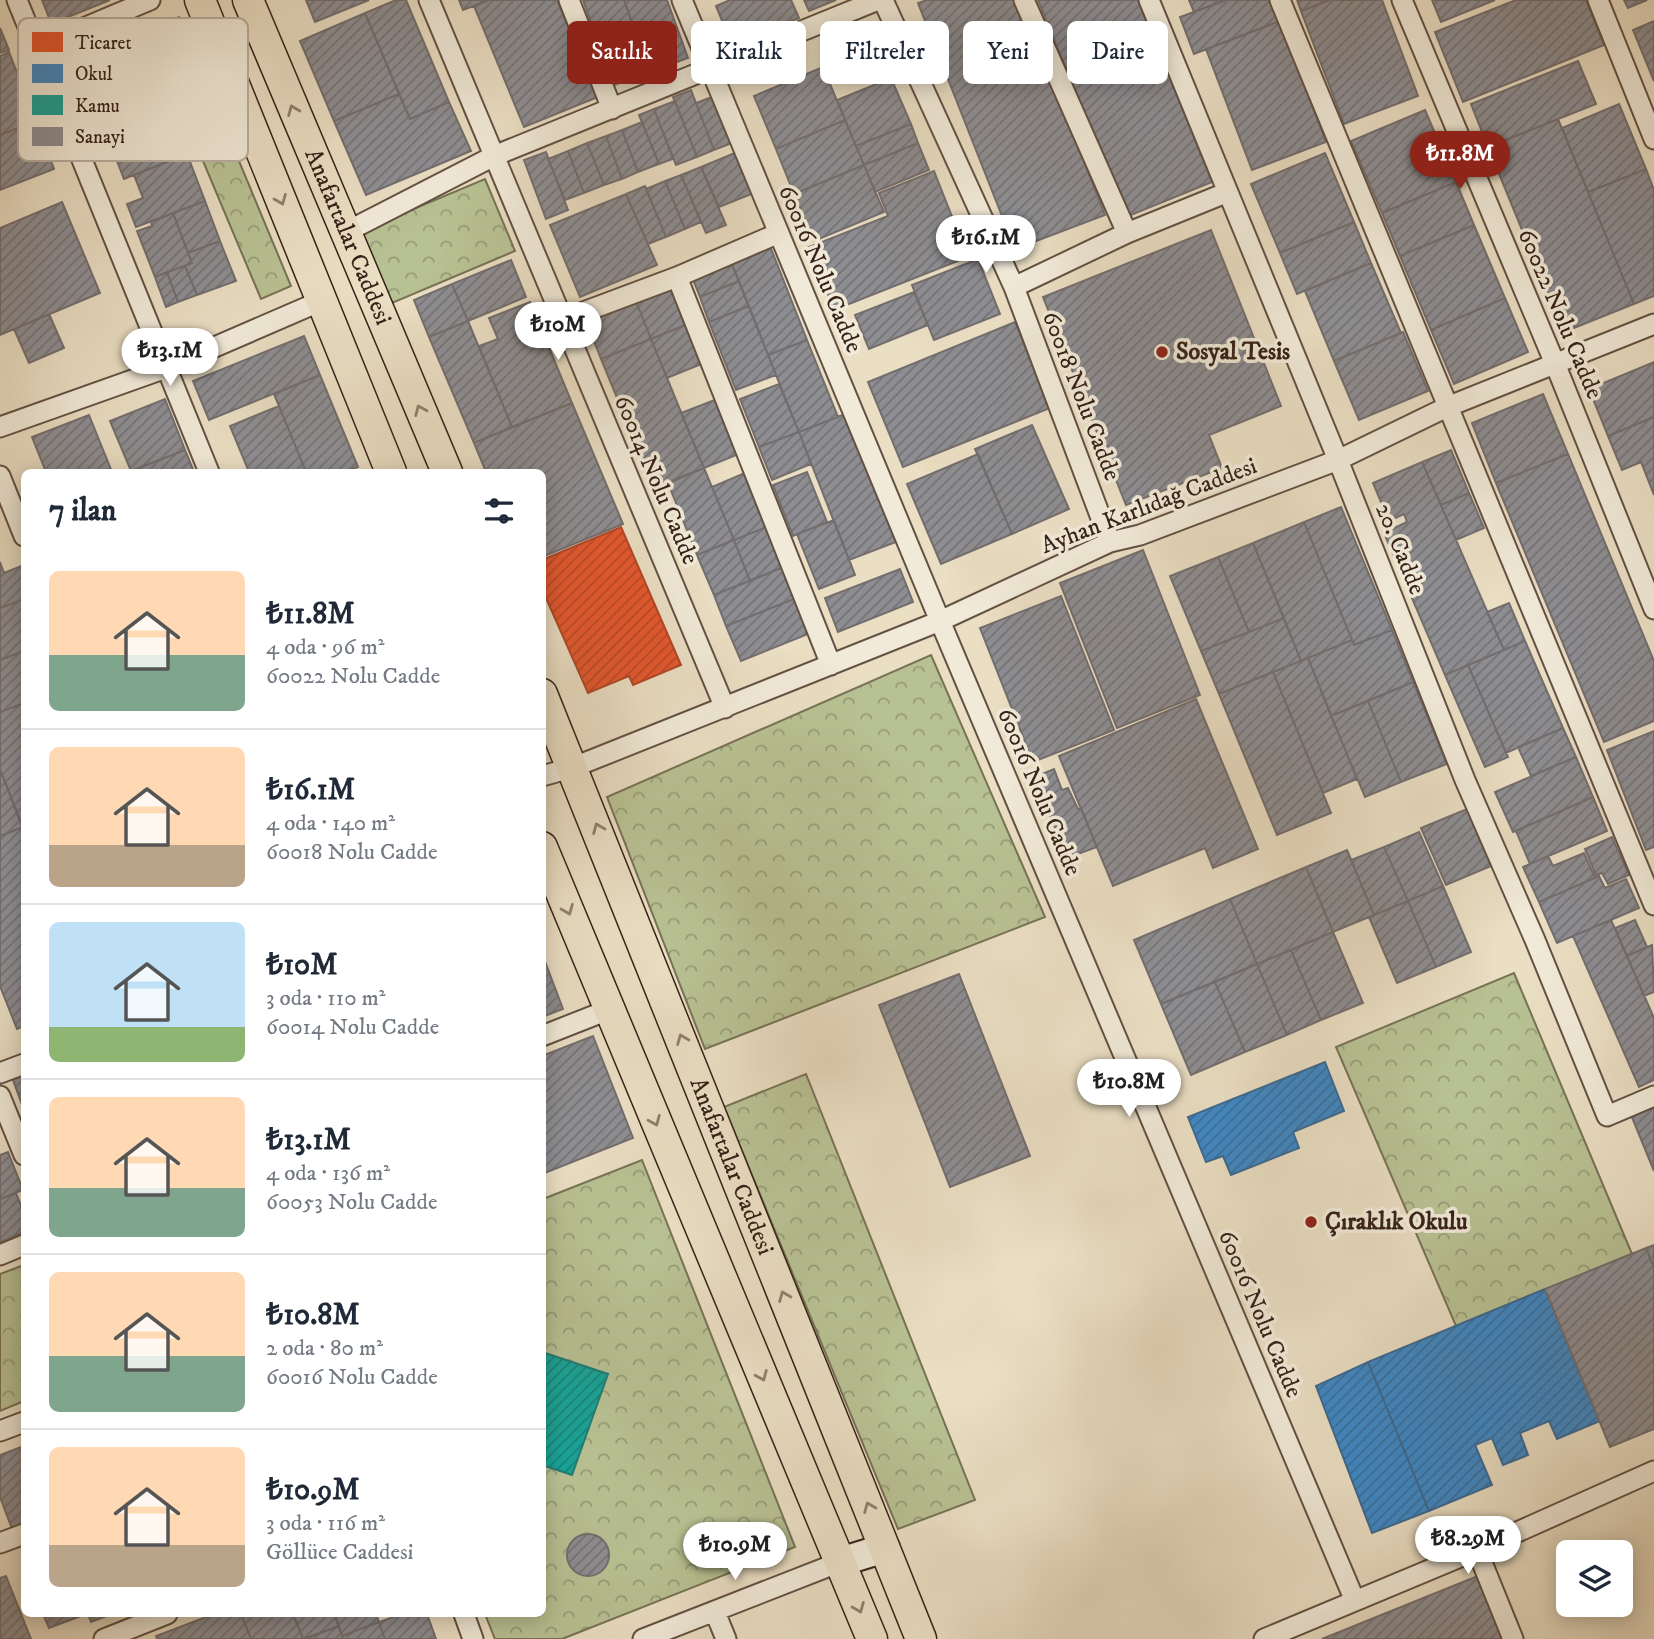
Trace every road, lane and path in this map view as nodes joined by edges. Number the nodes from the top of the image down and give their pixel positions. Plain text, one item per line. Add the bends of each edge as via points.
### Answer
1 (17, 0) edge
2 (150, 0) edge
3 (200, 0) edge
4 (248, 0) edge
5 (429, 0) edge
6 (569, 0) edge
7 (682, 0) edge
8 (878, 0) edge
9 (883, 0) edge
10 (1024, 0) edge
11 (1149, 0) edge
12 (1280, 0) edge
13 (1402, 0) edge
14 (1598, 0) edge
15 (24, 18) edge
16 (107, 18) edge
17 (207, 18) edge
18 (691, 21) edge
19 (806, 30) edge
20 (691, 77) edge
21 (717, 84) edge
22 (612, 109) junction
23 (248, 119) edge
24 (1654, 139) edge
25 (494, 156) junction
26 (82, 161) edge
27 (1228, 192) junction
28 (344, 233) junction
29 (779, 233) junction
30 (1127, 233) junction
31 (677, 276) junction
32 (1014, 287) junction
33 (321, 301) junction
34 (562, 320) junction
35 (1654, 324) edge
36 (1556, 366) junction
37 (166, 368) junction
38 (1447, 407) junction
39 (0, 427) edge
40 (1338, 460) junction
41 (208, 469) edge
42 (390, 469) edge
43 (446, 469) edge
44 (0, 476) edge
45 (21, 528) edge
46 (1110, 542) junction
47 (1654, 609) edge
48 (940, 621) junction
49 (831, 665) junction
50 (546, 703) edge
51 (725, 708) junction
52 (574, 767) junction
53 (546, 775) edge
54 (546, 857) edge
55 (1654, 905) edge
56 (608, 1010) junction
57 (546, 1035) edge
58 (21, 1065) edge
59 (0, 1073) edge
60 (0, 1096) edge
61 (1654, 1096) edge
62 (21, 1148) edge
63 (21, 1246) edge
64 (0, 1255) edge
65 (21, 1423) edge
66 (0, 1432) edge
67 (1654, 1471) edge
68 (21, 1535) edge
69 (0, 1543) edge
70 (885, 1548) junction
71 (1477, 1550) junction
72 (840, 1562) junction
73 (1355, 1601) junction
74 (715, 1612) junction
75 (159, 1617) edge
76 (465, 1617) edge
77 (104, 1639) edge
78 (473, 1639) edge
79 (643, 1639) edge
80 (726, 1639) edge
81 (872, 1639) edge
82 (921, 1639) edge
83 (1264, 1639) edge
84 (1513, 1639) edge

1 - 15 street
2 - 16 street
3 -> 17 main road, Anafartalar Caddesi
28 -> 4 main road, Anafartalar Caddesi
5 - 25 street, 60014 Nolu Cadde
6 - 22 street
7 - 18 street, 60016 Nolu Cadde
8 - 19 street
9 - 32 street, 60018 Nolu Cadde
10 - 30 street
11 - 27 street, 20. Cadde
12 - 38 street
13 - 36 street, 60022 Nolu Cadde
14 - 24 street
20 - 22 street
21 - 29 street, 60016 Nolu Cadde
22 - 25 street
23 -> 33 main road, Anafartalar Caddesi
25 - 28 street
25 - 34 street, 60014 Nolu Cadde
26 - 37 street
27 - 30 street
27 - 40 street, 20. Cadde
43 -> 28 main road, Anafartalar Caddesi
29 - 31 street
29 - 48 street, 60016 Nolu Cadde
30 - 32 street
31 - 34 street
31 - 49 street
32 - 46 street, 60018 Nolu Cadde
33 - 37 street
33 - 42 main road, Anafartalar Caddesi
34 - 51 street, 60014 Nolu Cadde
35 - 36 street, Ayhan Karlıdağ Caddesi
36 - 38 street, Ayhan Karlıdağ Caddesi
36 - 47 street, 60022 Nolu Cadde
37 - 39 street
37 - 41 street
38 - 40 street, Ayhan Karlıdağ Caddesi
38 - 55 street
40 - 46 street, Ayhan Karlıdağ Caddesi via 1140,535
40 - 61 street, 20. Cadde via 1465,780 1607,1116
44 - 45 street
46 - 48 street, Ayhan Karlıdağ Caddesi
48 - 49 street, Ayhan Karlıdağ Caddesi
48 - 73 street, 60016 Nolu Cadde
49 - 51 street, Ayhan Karlıdağ Caddesi
50 - 52 main road, Anafartalar Caddesi
51 - 52 street, Ayhan Karlıdağ Caddesi
52 - 53 street, Ayhan Karlıdağ Caddesi
70 -> 52 main road, Anafartalar Caddesi
54 -> 56 main road
56 - 57 street
56 -> 72 main road
58 - 59 street
60 - 62 street
63 - 64 street
65 - 66 street
67 - 71 street
68 - 69 street
70 - 72 main road
70 - 82 main road, Anafartalar Caddesi
71 - 73 street
71 - 84 street
72 - 74 street
72 -> 81 main road
73 - 83 street
74 - 79 street
74 - 80 street
75 - 77 street
76 - 78 street

